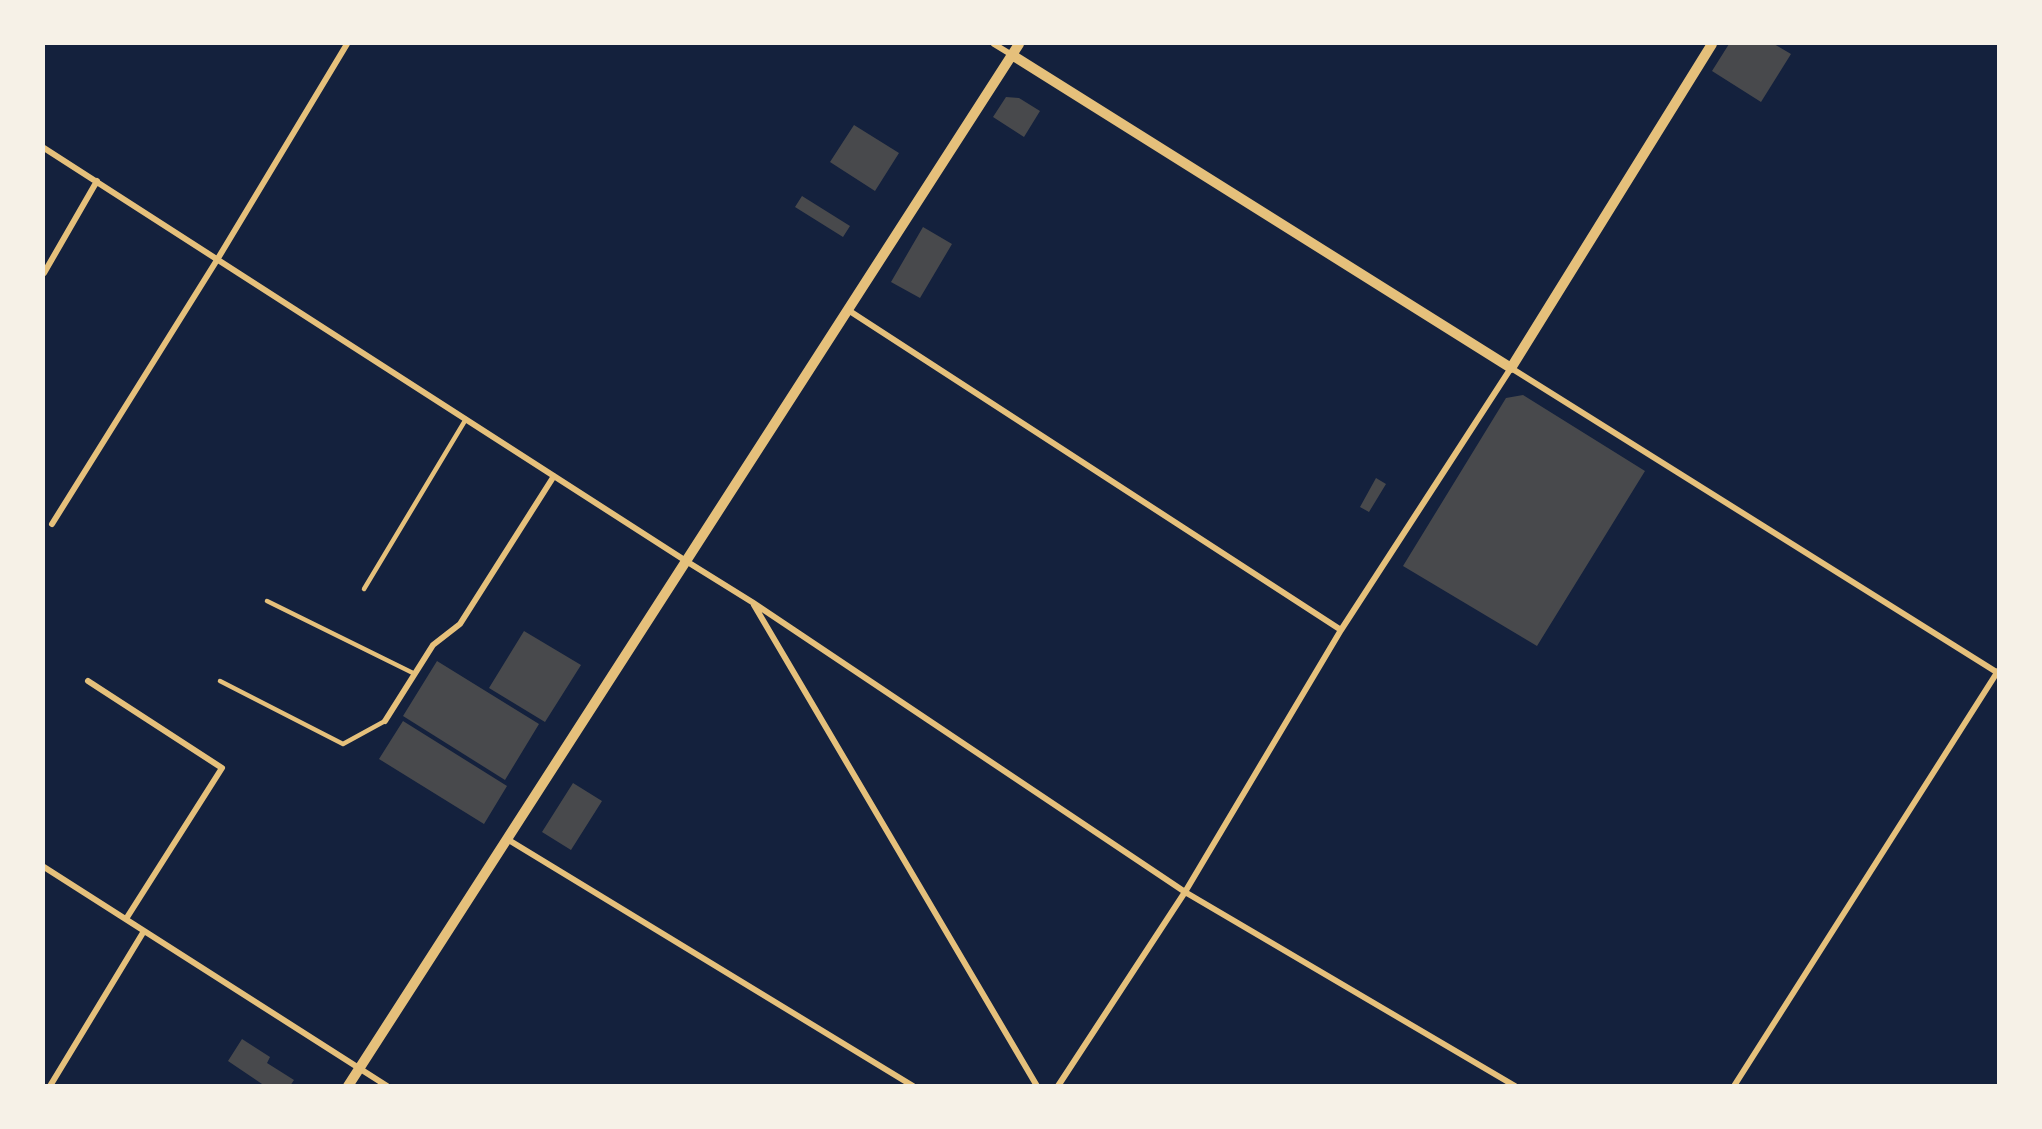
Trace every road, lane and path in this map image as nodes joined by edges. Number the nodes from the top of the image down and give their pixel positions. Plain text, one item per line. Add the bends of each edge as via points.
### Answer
1 (347, 44) edge
2 (994, 44) edge
3 (1019, 44) edge
4 (1712, 44) edge
5 (1012, 55) junction
6 (44, 148) edge
7 (97, 181) junction
8 (217, 260) junction
9 (44, 273) edge
10 (848, 310) junction
11 (1511, 368) junction
12 (466, 419) junction
13 (554, 476) junction
14 (52, 524) dead end
15 (686, 561) junction
16 (364, 588) dead end
17 (267, 602) dead end
18 (752, 602) junction
19 (1341, 630) junction
20 (1998, 672) edge
21 (415, 675) junction
22 (88, 681) dead end
23 (220, 681) dead end
24 (385, 721) joint
25 (507, 839) junction
26 (44, 867) edge
27 (1185, 892) junction
28 (126, 919) junction
29 (144, 930) junction
30 (359, 1068) junction
31 (50, 1086) edge
32 (348, 1086) edge
33 (387, 1086) edge
34 (913, 1086) edge
35 (1037, 1086) edge
36 (1058, 1086) edge
37 (1515, 1086) edge
38 (1734, 1086) edge

1 - 8 street
2 - 5 street
3 - 5 street
4 - 11 street
5 - 10 street
5 - 11 street
6 - 7 street
7 - 8 street
7 - 9 street
8 - 12 street
8 - 14 street
10 - 15 street
10 - 19 street
11 - 19 street
11 - 20 street
12 - 13 street
12 - 16 lane
13 - 15 street
13 - 21 street via 460,624 433,645
15 - 18 street
15 - 25 street
17 - 21 lane
18 - 27 street
18 - 35 street
19 - 27 street
20 - 38 street
21 - 24 street
22 - 28 street via 222,768
23 - 24 lane via 343,744
25 - 30 street
25 - 34 street
26 - 28 street
27 - 36 street
27 - 37 street
28 - 29 street
29 - 30 street
29 - 31 street
30 - 32 street
30 - 33 street

